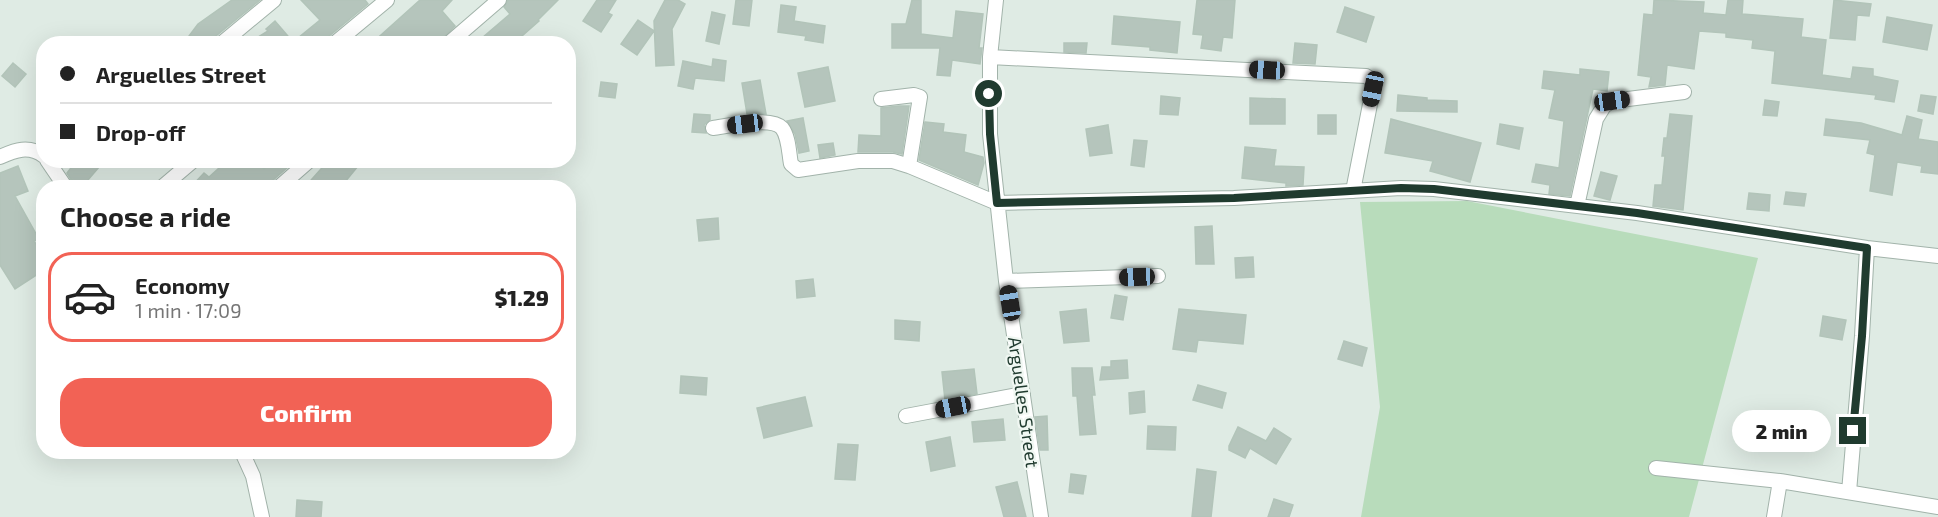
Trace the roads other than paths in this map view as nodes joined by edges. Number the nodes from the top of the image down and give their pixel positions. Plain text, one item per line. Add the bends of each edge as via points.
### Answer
1 (274, 0) edge
2 (387, 0) edge
3 (499, 0) edge
4 (996, 0) edge
5 (231, 36) edge
6 (353, 36) edge
7 (457, 36) edge
8 (990, 57) junction
9 (1684, 92) dead end
10 (881, 99) dead end
11 (713, 128) dead end
12 (36, 151) edge
13 (0, 157) edge
14 (909, 166) junction
15 (185, 168) edge
16 (301, 168) edge
17 (170, 180) edge
18 (287, 180) edge
19 (1353, 191) junction
20 (997, 203) junction
21 (1577, 206) junction
22 (1867, 248) junction
23 (1938, 256) edge
24 (1158, 276) dead end
25 (1006, 281) junction
26 (1023, 394) junction
27 (906, 416) dead end
28 (245, 459) edge
29 (1656, 468) dead end
30 (1780, 481) junction
31 (1849, 492) junction
32 (1938, 507) edge
33 (262, 517) edge
34 (1041, 517) edge
35 (1774, 517) edge

1 - 5 street
2 - 6 street
3 - 7 street
4 - 8 street, Arguelles Street
8 - 19 street via 1366,76 1373,89
8 - 20 street, Arguelles Street via 990,134
9 - 21 street via 1612,101 1604,106 1596,119
10 - 14 street via 920,97
11 - 14 street via 762,122 778,125 783,130 791,164 798,170 876,160
12 - 13 street via 14,150
14 - 20 street
15 - 17 street
16 - 18 street
19 - 20 street via 1245,198
19 - 21 street via 1434,189
20 - 25 street, Arguelles Street
21 - 22 street
22 - 23 street
22 - 31 street
24 - 25 street
25 - 26 street, Arguelles Street
26 - 27 street
26 - 34 street, Arguelles Street
28 - 33 street
29 - 30 street
30 - 31 street
30 - 35 street
31 - 32 street

